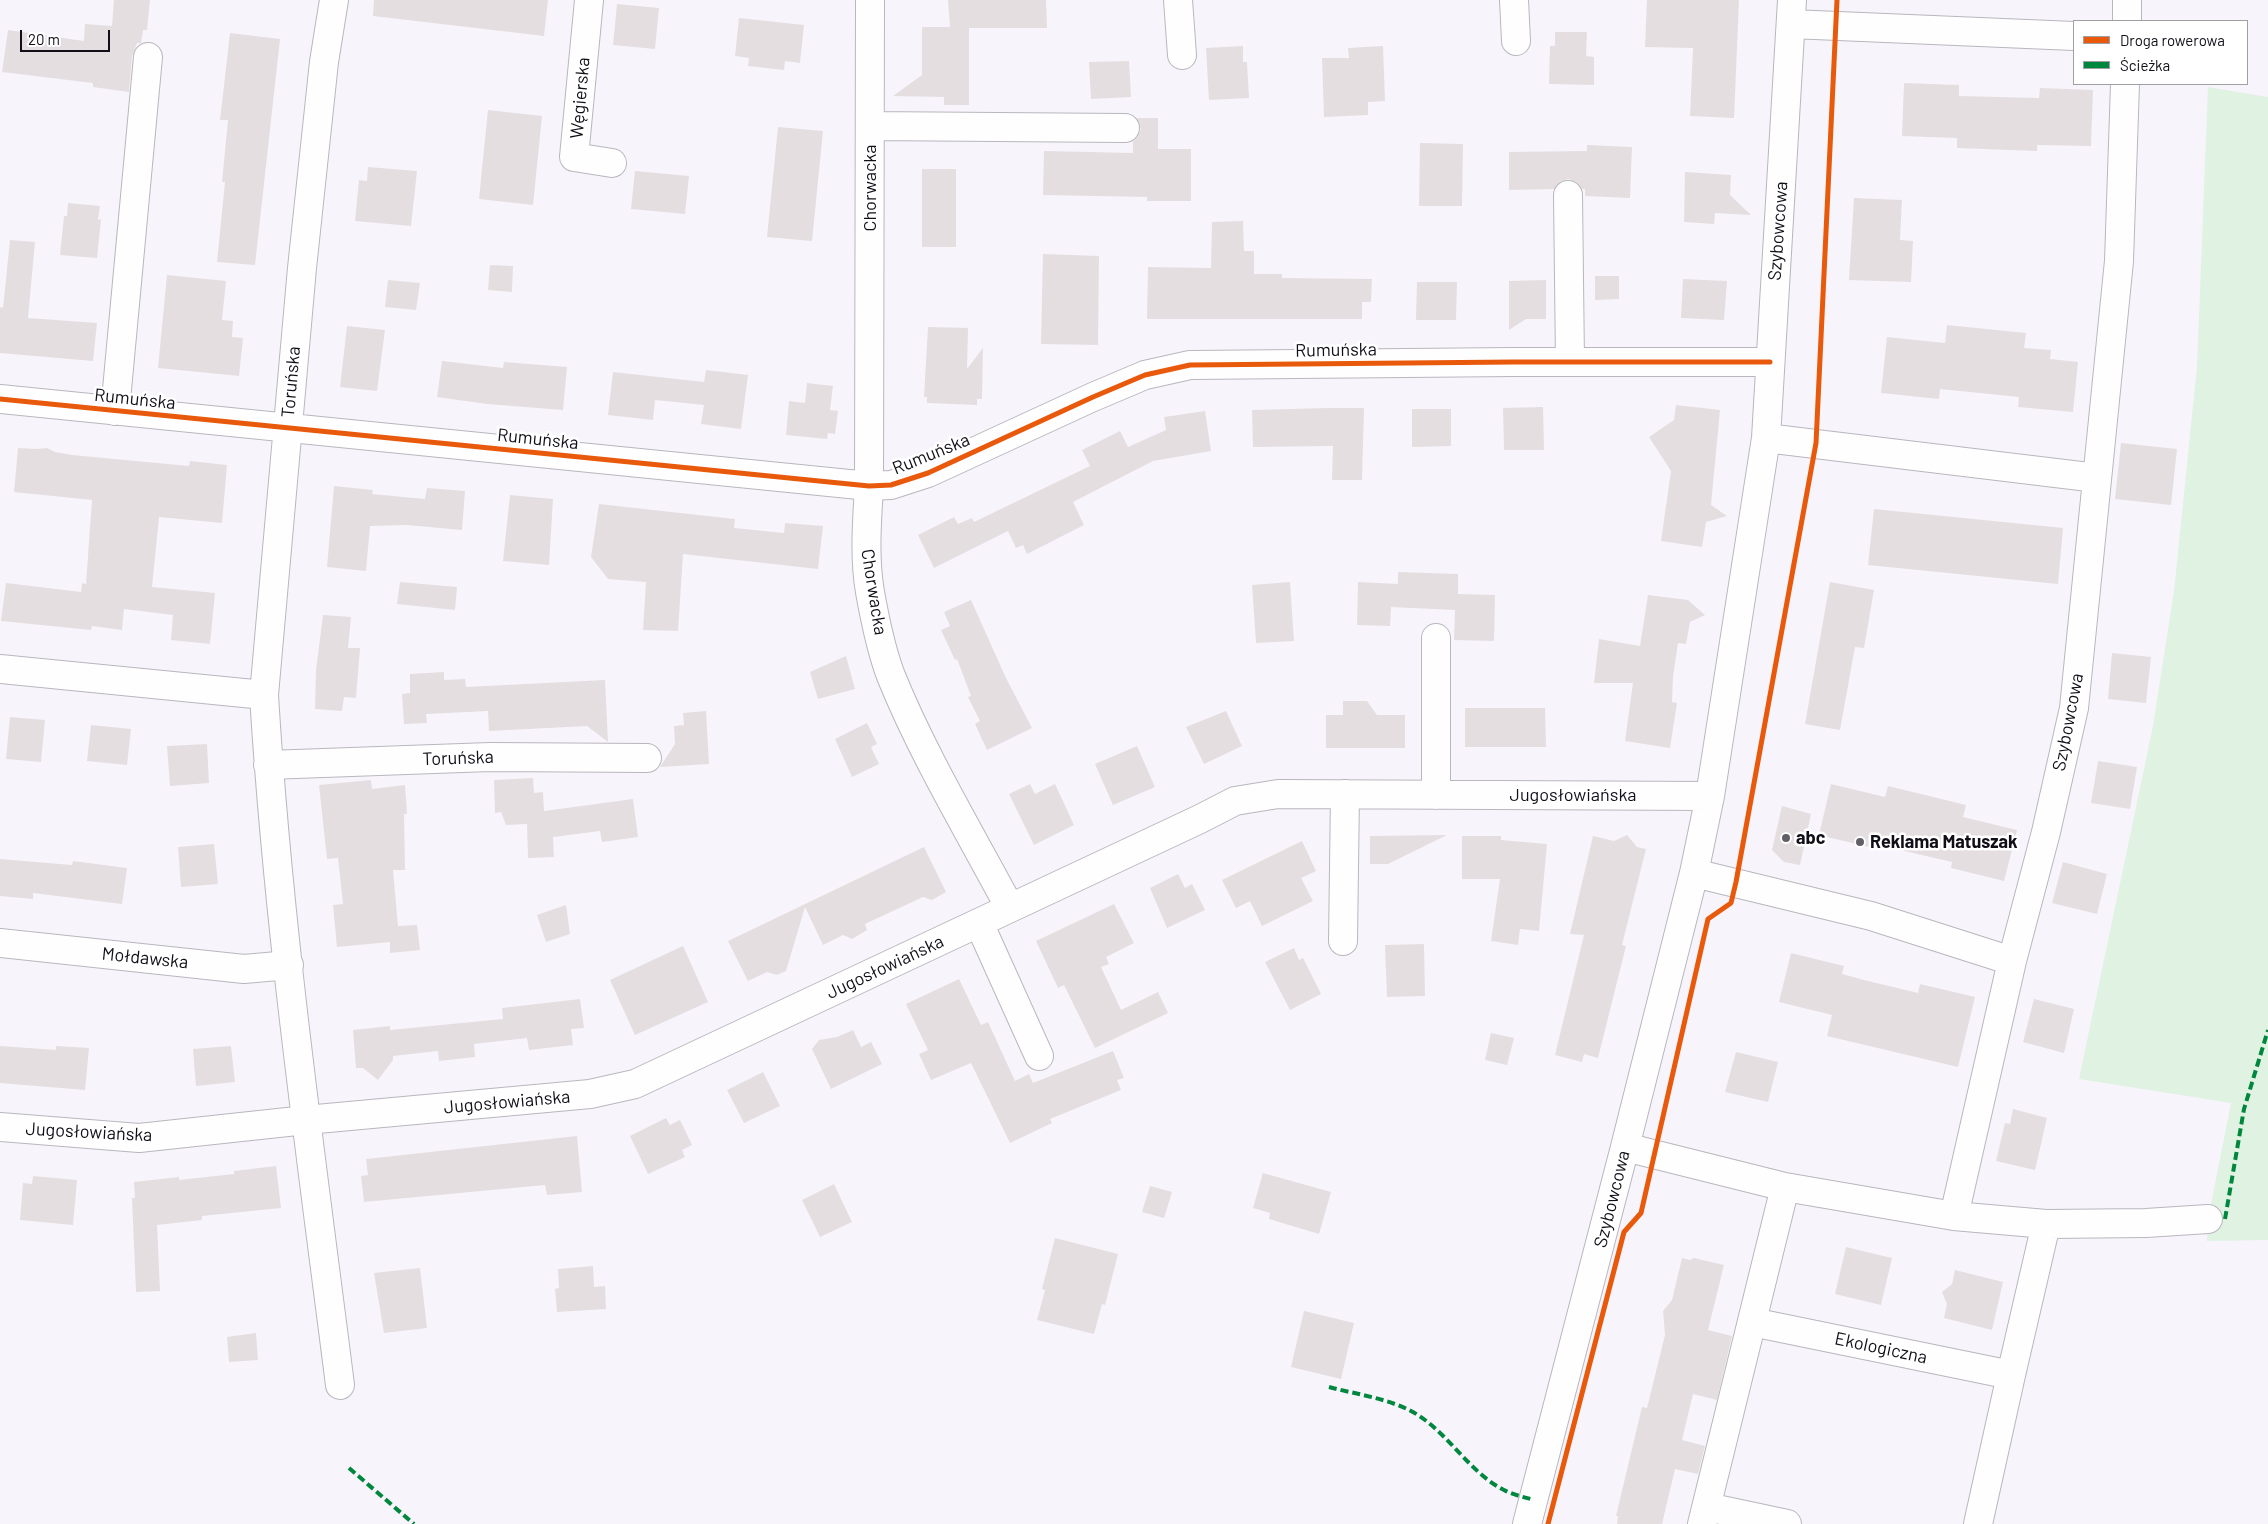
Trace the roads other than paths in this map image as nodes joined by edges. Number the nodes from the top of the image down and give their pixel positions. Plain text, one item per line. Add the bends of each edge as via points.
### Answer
1 (334, 0) edge
2 (589, 0) edge
3 (870, 0) edge
4 (1178, 0) edge
5 (1514, 0) edge
6 (2127, 0) edge
7 (1791, 12) edge
8 (2126, 20) edge
9 (2073, 36) edge
10 (1516, 41) dead end
11 (1182, 55) dead end
12 (148, 57) dead end
13 (2125, 85) edge
14 (870, 126) junction
15 (1125, 128) dead end
16 (612, 163) dead end
17 (1568, 195) dead end
18 (1570, 362) junction
19 (1770, 362) junction
20 (0, 399) edge
21 (115, 411) junction
22 (287, 428) junction
23 (1766, 438) junction
24 (2097, 478) junction
25 (869, 486) junction
26 (1436, 638) dead end
27 (0, 668) edge
28 (264, 695) junction
29 (647, 758) dead end
30 (268, 765) junction
31 (1345, 794) junction
32 (1436, 795) junction
33 (1710, 796) junction
34 (1694, 873) junction
35 (1010, 908) junction
36 (979, 923) junction
37 (1343, 941) dead end
38 (0, 943) edge
39 (2012, 961) junction
40 (289, 965) junction
41 (1039, 1056) dead end
42 (306, 1120) junction
43 (0, 1127) edge
44 (1625, 1147) junction
45 (1785, 1187) junction
46 (1954, 1216) junction
47 (2208, 1219) dead end
48 (2046, 1224) junction
49 (1752, 1322) junction
50 (2011, 1375) junction
51 (340, 1385) dead end
52 (1704, 1516) edge
53 (1527, 1524) edge
54 (1787, 1524) edge
55 (1978, 1524) edge

1 - 22 street, Toruńska via 323,72
2 - 16 street, Węgierska via 574,157
3 - 14 street, Chorwacka
4 - 11 street
5 - 10 street
6 - 8 street
7 - 9 street, Szybowcowa
7 - 19 street, Szybowcowa
12 - 21 street, Rumuńska
13 - 24 street, Szybowcowa via 2119,261
14 - 15 street, Chorwacka
14 - 25 street, Chorwacka
17 - 18 street
18 - 19 street, Rumuńska
18 - 25 street, Rumuńska via 1190,366 1145,375 928,473 891,485
19 - 23 street, Szybowcowa
20 - 21 street, Rumuńska
21 - 22 street, Rumuńska
22 - 25 street, Rumuńska
22 - 28 street, Toruńska
23 - 24 street
23 - 33 street, Szybowcowa
24 - 39 street, Szybowcowa via 2074,708
25 - 35 street, Chorwacka via 866,544 870,590 891,675 937,771
26 - 32 street
27 - 28 street
28 - 30 street, Toruńska
29 - 30 street, Toruńska via 490,757
30 - 40 street, Toruńska
31 - 32 street, Jugosłowiańska
31 - 35 street, Jugosłowiańska via 1278,794 1235,801
31 - 37 street
32 - 33 street, Jugosłowiańska
33 - 34 street, Szybowcowa
34 - 39 street via 1871,916
34 - 44 street, Szybowcowa
35 - 36 street, Jugosłowiańska
36 - 41 street
36 - 42 street, Jugosłowiańska via 635,1084 590,1094
38 - 40 street, Mołdawska via 244,969
39 - 46 street, Szybowcowa
40 - 42 street, Toruńska
42 - 43 street, Jugosłowiańska via 139,1138
42 - 51 street, Toruńska
44 - 45 street
44 - 53 street, Szybowcowa
45 - 46 street
45 - 49 street
46 - 48 street
47 - 48 street
48 - 50 street
49 - 50 street, Ekologiczna
49 - 52 street
50 - 55 street
52 - 54 street

